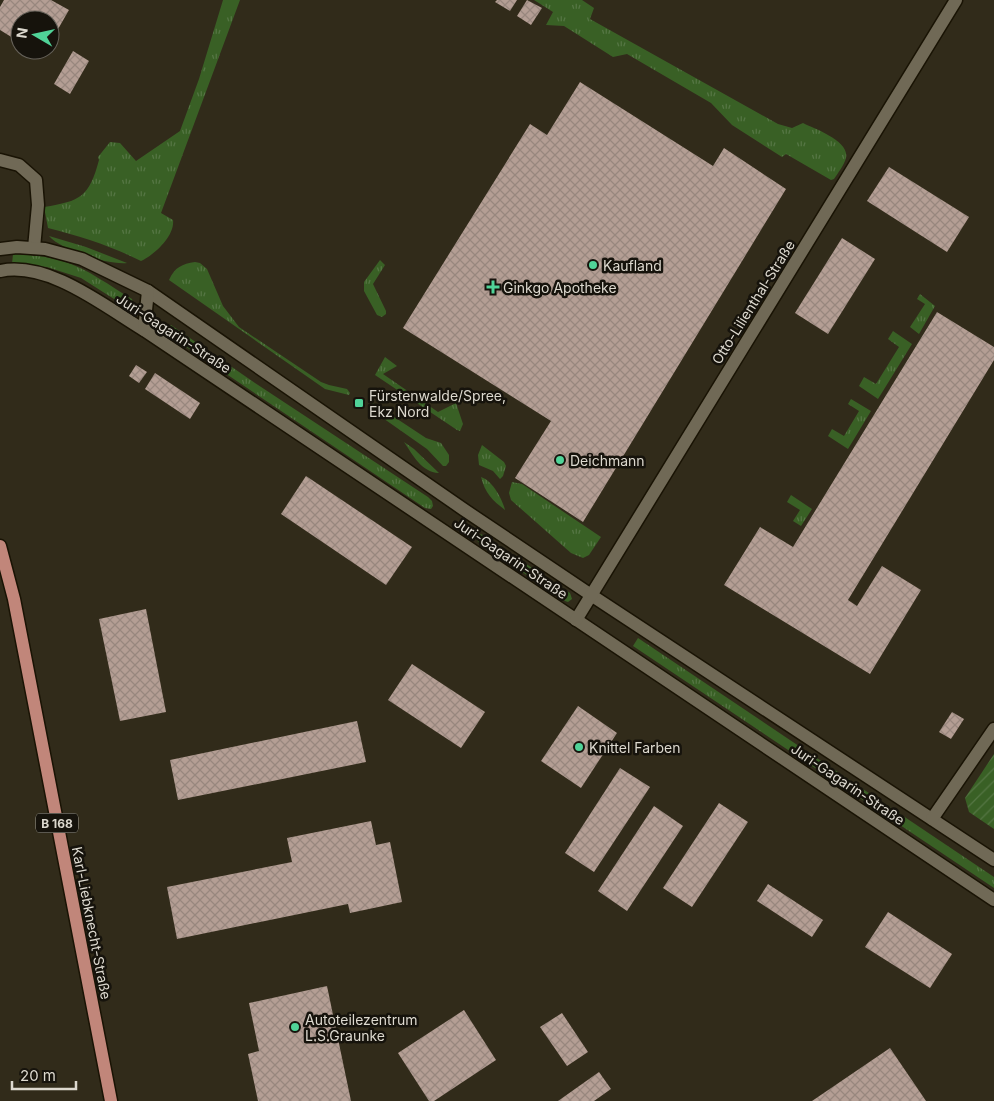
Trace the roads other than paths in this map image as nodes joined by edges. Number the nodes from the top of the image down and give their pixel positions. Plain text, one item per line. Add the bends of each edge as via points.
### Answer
1 (956, 0) edge
2 (0, 160) edge
3 (0, 248) edge
4 (34, 248) junction
5 (0, 271) edge
6 (148, 291) junction
7 (144, 330) junction
8 (0, 546) edge
9 (591, 595) junction
10 (576, 620) junction
11 (994, 729) edge
12 (932, 819) junction
13 (994, 860) edge
14 (994, 900) edge
15 (111, 1101) edge

1 - 9 street, Otto-Lilienthal-Straße
2 - 4 street via 19,165 36,180 38,205
3 - 4 street, Juri-Gagarin-Straße
4 - 6 street, Juri-Gagarin-Straße via 82,259
5 - 7 street, Juri-Gagarin-Straße via 33,272 55,277
6 - 7 street
6 - 9 street, Juri-Gagarin-Straße
7 - 10 street, Juri-Gagarin-Straße
8 - 15 main road, Karl-Liebknecht-Straße / B 168 via 14,599
9 - 10 street, Otto-Lilienthal-Straße
9 - 12 street, Juri-Gagarin-Straße
10 - 14 street, Juri-Gagarin-Straße
11 - 12 street
12 - 13 street, Juri-Gagarin-Straße

